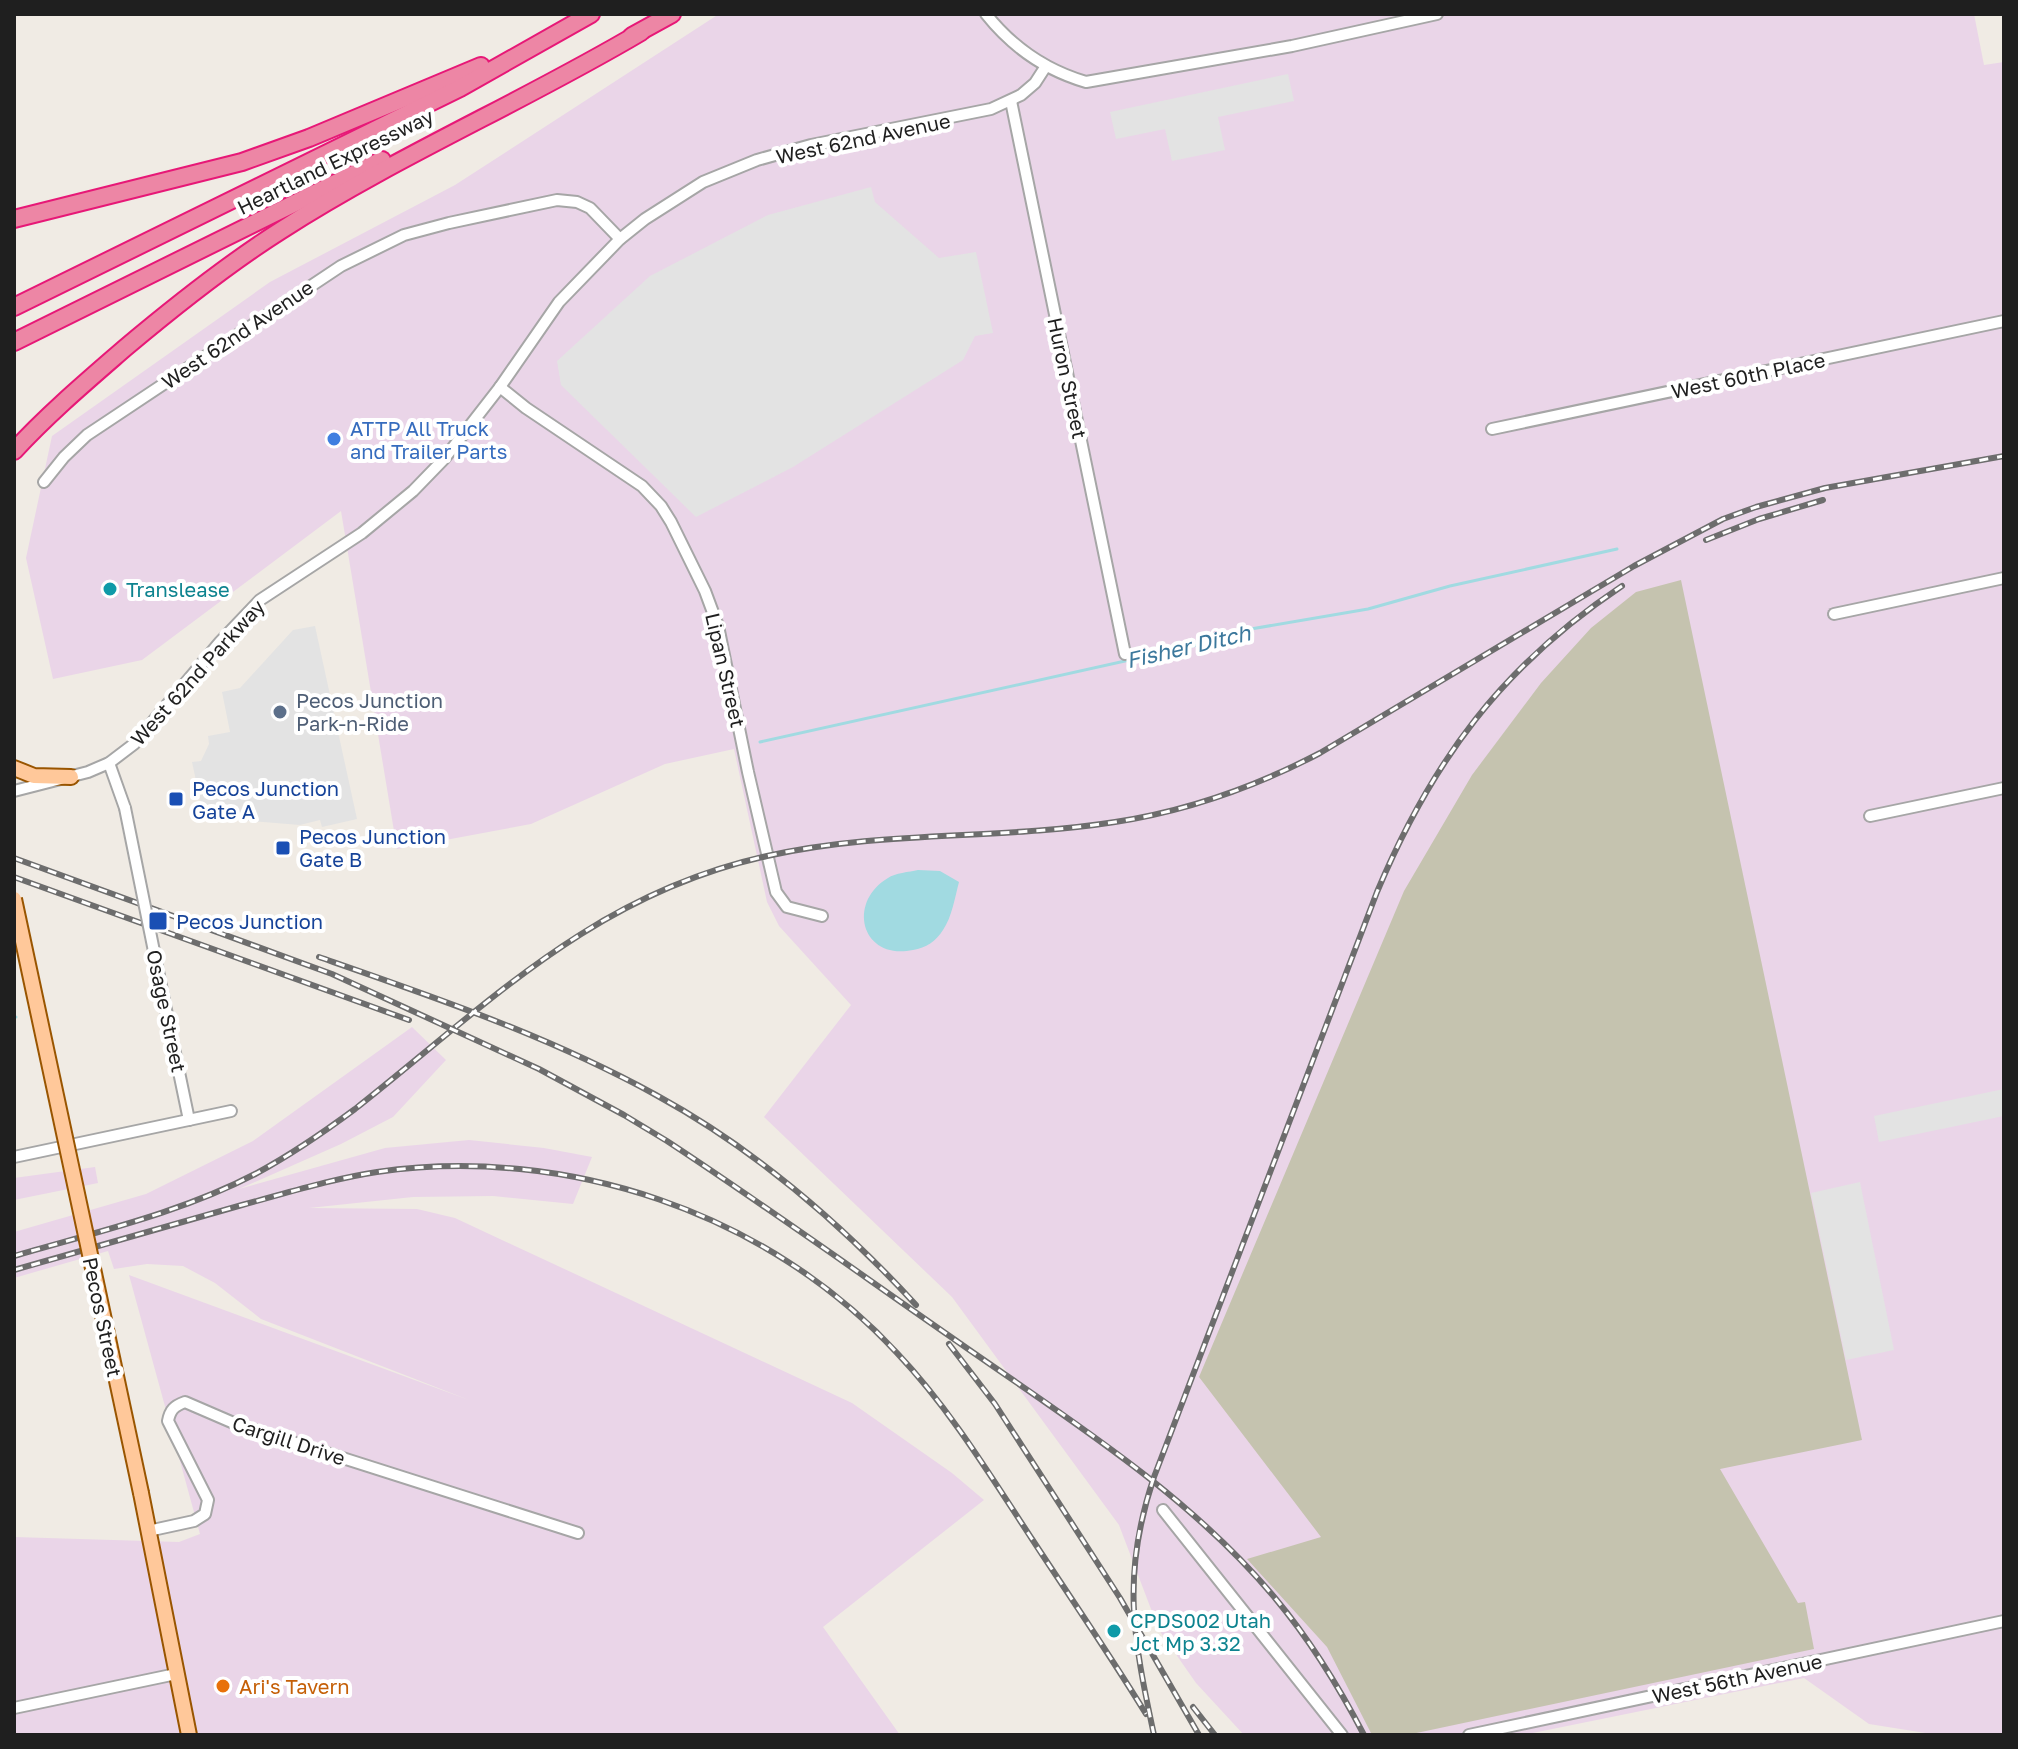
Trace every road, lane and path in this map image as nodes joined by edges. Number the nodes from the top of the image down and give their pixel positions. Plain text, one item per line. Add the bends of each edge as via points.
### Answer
1 (672, 14) edge
2 (986, 14) edge
3 (1437, 14) edge
4 (584, 18) edge
5 (641, 32) junction
6 (1046, 66) junction
7 (1011, 101) junction
8 (14, 219) edge
9 (620, 239) junction
10 (14, 307) edge
11 (2004, 321) edge
12 (14, 342) edge
13 (500, 387) junction
14 (1492, 429) dead end
15 (15, 450) edge
16 (44, 482) dead end
17 (2004, 578) edge
18 (1834, 614) dead end
19 (1125, 654) dead end
20 (109, 763) junction
21 (14, 768) edge
22 (71, 777) junction
23 (2004, 788) edge
24 (14, 791) edge
25 (1870, 816) dead end
26 (14, 899) edge
27 (822, 916) dead end
28 (14, 931) edge
29 (231, 1111) dead end
30 (189, 1120) junction
31 (64, 1146) junction
32 (14, 1157) edge
33 (1163, 1510) dead end
34 (148, 1531) junction
35 (578, 1533) dead end
36 (2004, 1621) edge
37 (176, 1674) junction
38 (14, 1708) edge
39 (189, 1735) edge
40 (1342, 1735) edge
41 (1469, 1735) edge

1 - 5 highway, Heartland Expressway
2 - 6 street via 1012,43
3 - 6 street via 1105,81 1086,82
4 - 8 highway via 277,150
4 - 10 highway, Heartland Expressway via 460,88
5 - 12 highway, Heartland Expressway
5 - 15 highway via 256,246 161,318
6 - 7 street, West 62nd Avenue via 1035,83
7 - 9 street, West 62nd Avenue via 972,115 811,145 750,163 675,198
7 - 19 street, Huron Street
9 - 13 street, West 62nd Parkway via 559,302
9 - 16 street, West 62nd Avenue via 583,204 557,200 449,223 384,244 311,285 87,435
11 - 14 street, West 60th Place
13 - 20 street, West 62nd Parkway via 413,491 362,533 260,600 146,732
13 - 27 street, Lipan Street via 642,486 671,522 716,618 776,892 787,907
17 - 18 street
20 - 22 street, West 62nd Parkway
20 - 30 street, Osage Street, bridge via 125,808
21 - 22 main road via 27,775
22 - 24 street, West 62nd Parkway
23 - 25 street
26 - 34 main road, Pecos Street, bridge
28 - 31 street
29 - 30 street
30 - 31 street
31 - 32 street
33 - 40 street
34 - 35 street, Cargill Drive via 205,1514 208,1500 168,1421 169,1412 185,1402 236,1424
34 - 37 main road, Pecos Street
36 - 41 street, West 56th Avenue
37 - 38 street
37 - 39 main road, Pecos Street

